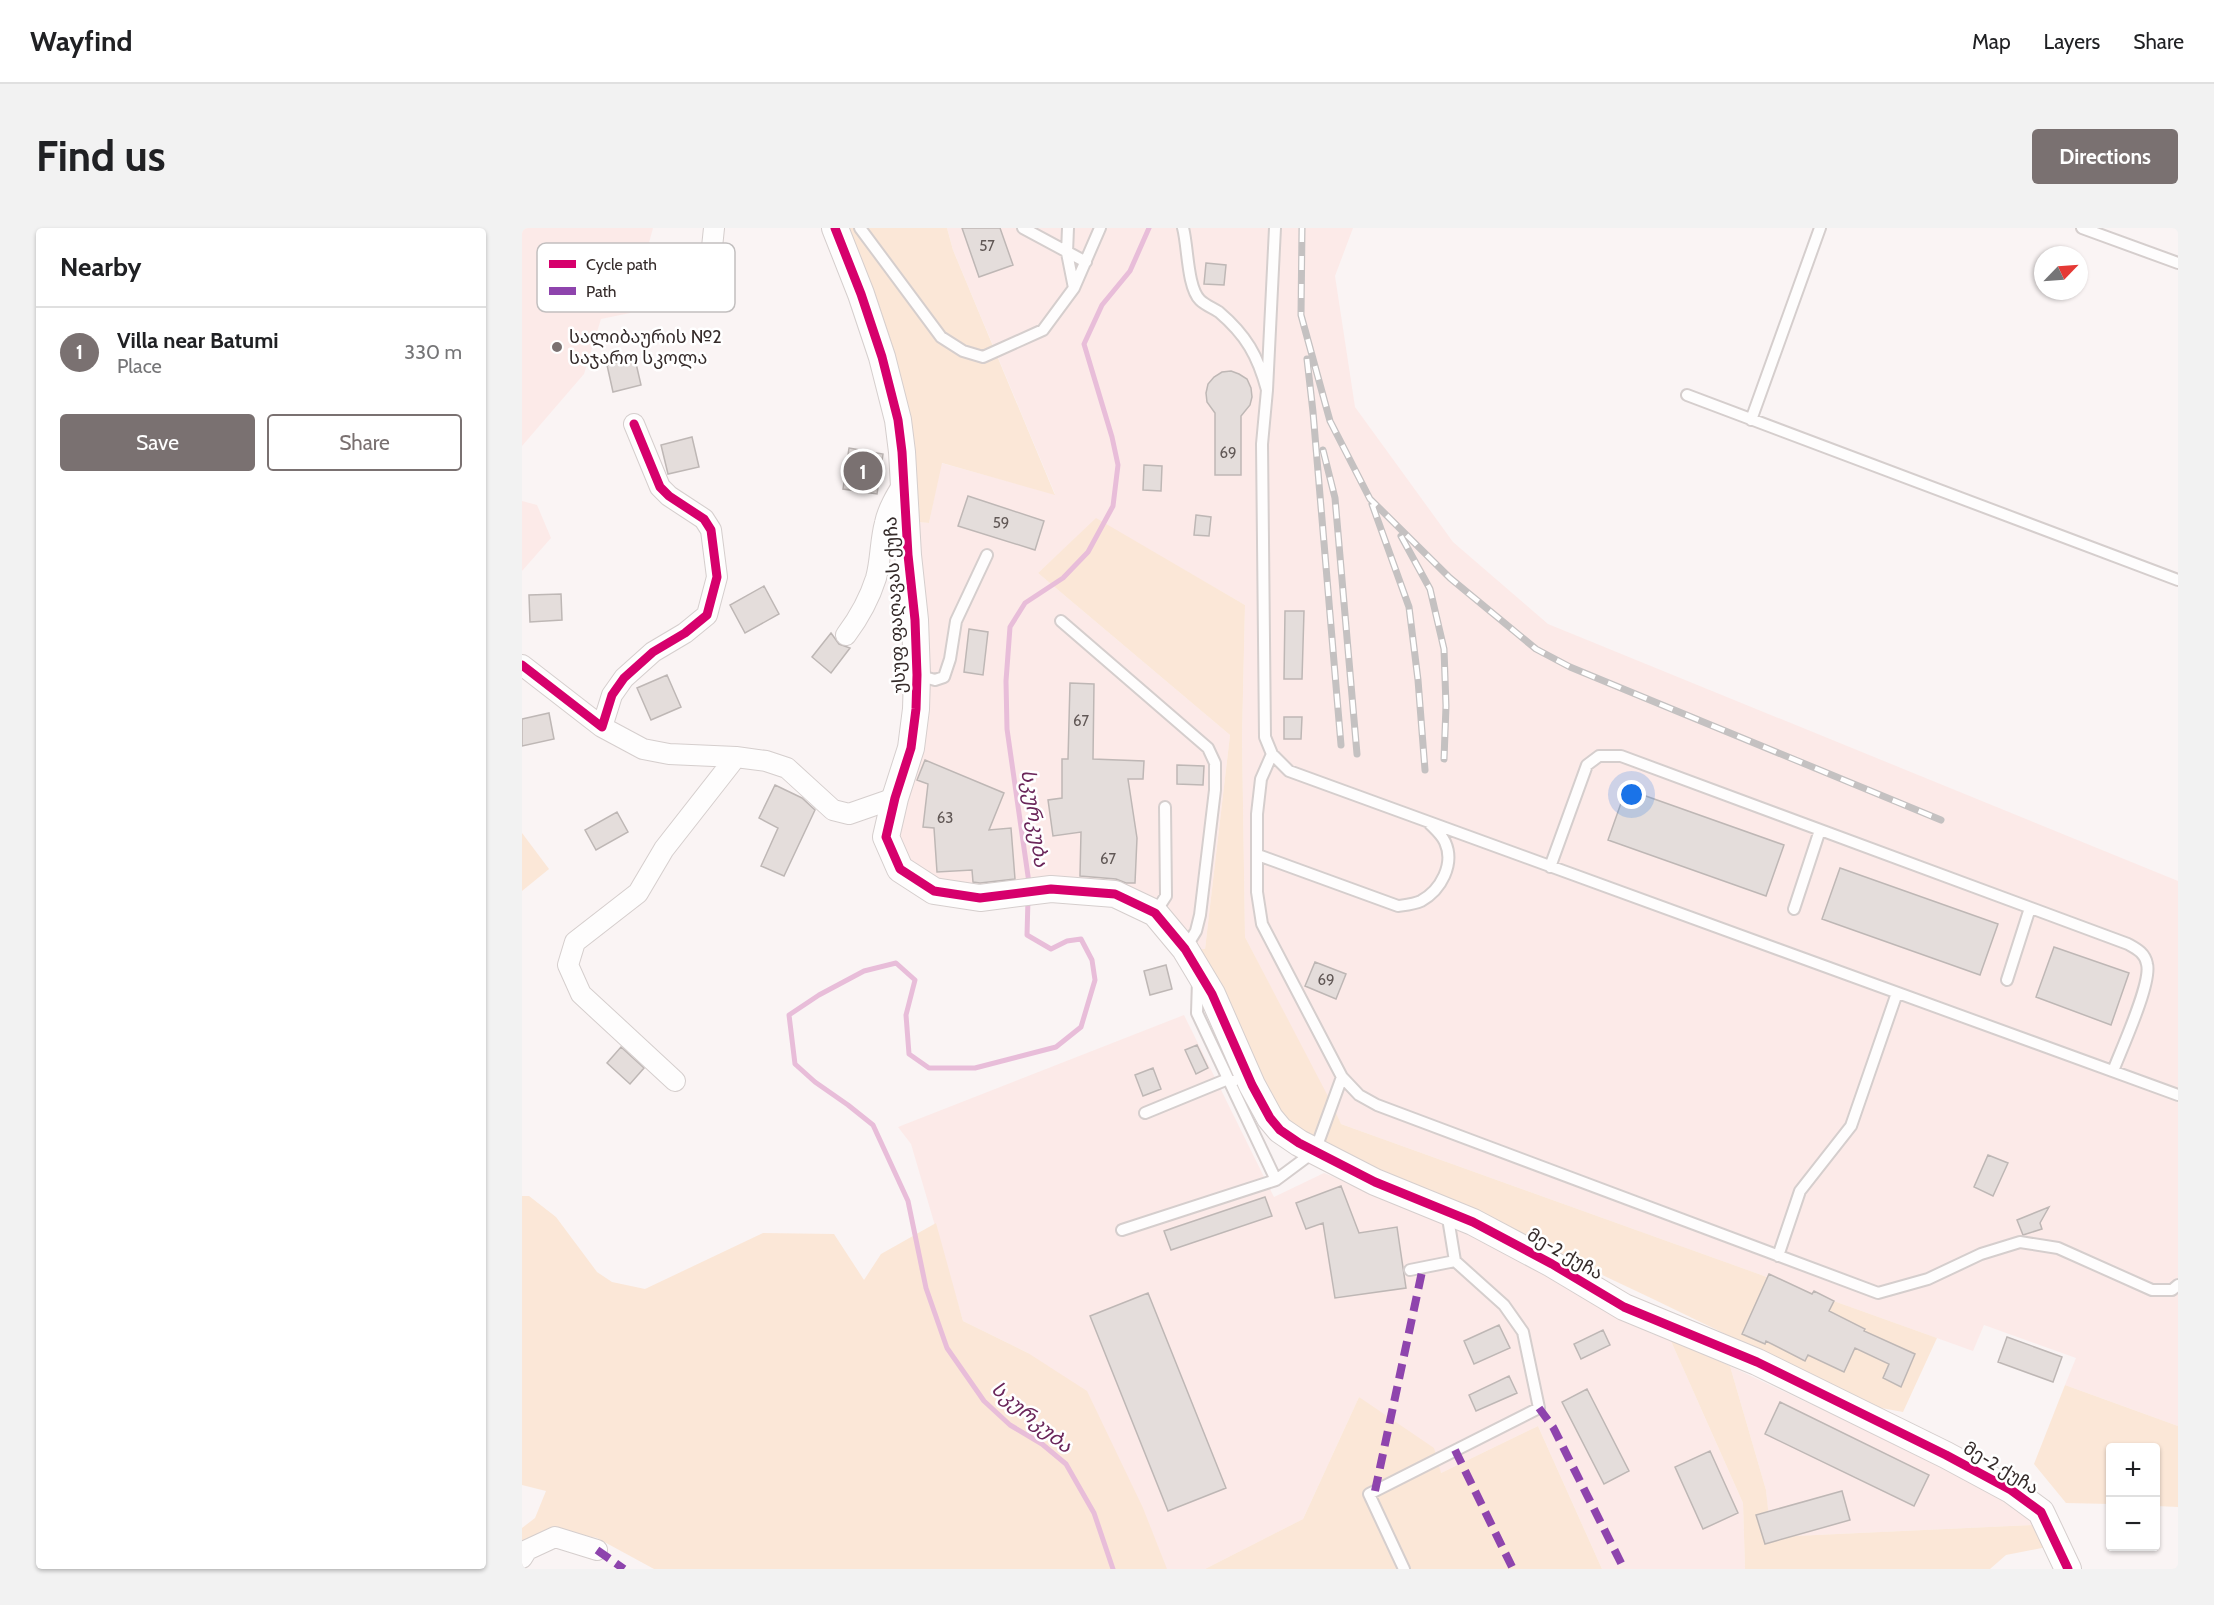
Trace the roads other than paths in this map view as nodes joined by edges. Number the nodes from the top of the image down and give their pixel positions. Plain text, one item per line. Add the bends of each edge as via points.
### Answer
1 (714, 228) edge
2 (835, 228) edge
3 (860, 228) edge
4 (1023, 228) edge
5 (1068, 228) edge
6 (1100, 228) edge
7 (1183, 228) edge
8 (1275, 228) edge
9 (1820, 228) edge
10 (2082, 228) edge
11 (712, 243) edge
12 (1067, 254) junction
13 (1086, 262) junction
14 (2178, 263) edge
15 (1074, 288) junction
16 (1267, 390) junction
17 (1687, 395) dead end
18 (1751, 420) junction
19 (634, 424) dead end
20 (904, 481) junction
21 (987, 555) dead end
22 (2178, 580) edge
23 (1061, 621) dead end
24 (846, 635) dead end
25 (522, 665) edge
26 (917, 675) junction
27 (602, 727) junction
28 (1272, 754) junction
29 (736, 757) junction
30 (896, 798) junction
31 (1165, 807) dead end
32 (1429, 822) junction
33 (1820, 830) junction
34 (1257, 855) junction
35 (1551, 867) junction
36 (1115, 894) joint
37 (2030, 908) junction
38 (1794, 909) dead end
39 (1155, 913) junction
40 (1185, 949) junction
41 (2007, 980) dead end
42 (1897, 993) junction
43 (2113, 1071) junction
44 (1342, 1077) junction
45 (675, 1081) dead end
46 (1240, 1082) junction
47 (2178, 1095) edge
48 (1145, 1113) dead end
49 (1315, 1151) junction
50 (1276, 1180) junction
51 (1447, 1212) junction
52 (1122, 1230) dead end
53 (1778, 1256) junction
54 (1455, 1261) junction
55 (1410, 1270) dead end
56 (2178, 1285) edge
57 (597, 1550) dead end
58 (522, 1558) edge
59 (1404, 1569) edge
60 (2068, 1569) edge

1 - 11 street
2 - 20 street, უსუფ ფაღავას ქუჩა via 882,357 897,420
3 - 15 lane via 941,337 963,351 983,357 1042,330
4 - 12 lane
5 - 12 lane
6 - 13 lane
7 - 16 lane via 1190,276 1199,299 1231,322 1251,346
8 - 16 lane
9 - 18 lane
10 - 14 lane
12 - 13 lane
12 - 15 lane
13 - 15 lane
16 - 28 lane via 1262,444 1265,737
17 - 18 lane
18 - 22 lane
19 - 27 street via 660,487 704,519 711,530 717,577 707,615 653,652 624,678 612,695
20 - 24 street via 884,524 876,580
20 - 26 street, უსუფ ფაღავას ქუჩა
21 - 26 lane via 956,621 944,677 935,680
23 - 40 lane via 1208,748 1215,763 1200,915
25 - 27 street
26 - 30 street, უსუფ ფაღავას ქუჩა via 911,748
27 - 29 street via 643,749
28 - 32 lane via 1289,771
28 - 34 lane via 1261,779
29 - 30 street via 787,768 833,810 849,814
29 - 45 street via 664,849 638,893 575,942 568,965 581,994
30 - 36 street, უსუფ ფაღავას ქუჩა via 886,837 900,869 934,891 980,898 1039,891
31 - 39 lane via 1166,896
32 - 34 lane via 1444,840 1448,868 1438,888 1420,902 1398,906
32 - 35 lane
33 - 35 lane via 1621,756 1599,756 1587,765
33 - 37 lane
33 - 38 lane
34 - 44 lane via 1262,924
35 - 42 lane
36 - 39 street, მე-2 ქუჩა
37 - 41 lane
37 - 43 lane via 2142,952 2148,965 2145,986
39 - 40 street, მე-2 ქუჩა
40 - 46 street, მე-2 ქუჩა via 1212,994
42 - 43 lane
42 - 53 lane via 1851,1126 1800,1191
43 - 47 lane
44 - 49 lane
44 - 53 lane via 1359,1095 1377,1105
46 - 48 lane
46 - 49 street, მე-2 ქუჩა via 1280,1130
46 - 50 lane
49 - 50 lane
49 - 51 street, მე-2 ქუჩა
50 - 52 lane
51 - 54 lane
51 - 60 street, მე-2 ქუჩა via 1552,1264 1624,1307 1757,1362 2012,1490 2042,1512
53 - 56 lane via 1878,1293 1928,1279 1981,1254 2020,1242 2058,1248 2152,1290 2172,1290
54 - 55 lane
54 - 59 lane via 1504,1305 1523,1332 1539,1408 1369,1494
57 - 58 street via 555,1538 527,1550

